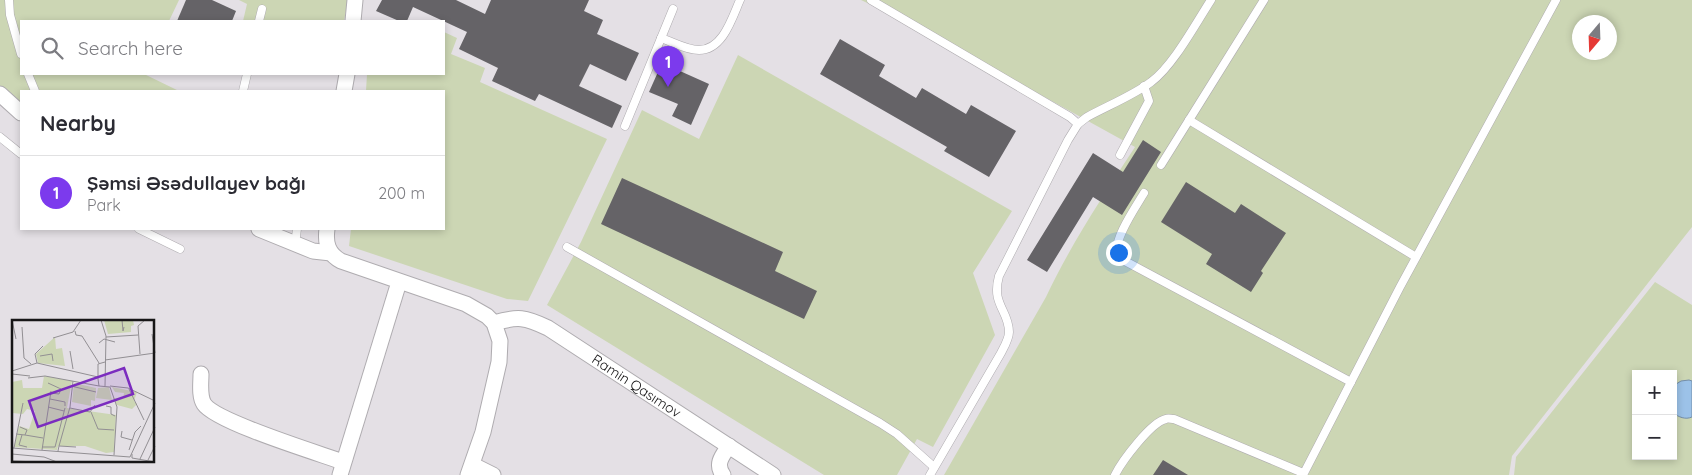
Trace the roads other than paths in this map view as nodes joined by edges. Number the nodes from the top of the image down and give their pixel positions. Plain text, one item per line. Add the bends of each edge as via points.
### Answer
1 (9, 0) edge
2 (355, 0) edge
3 (740, 0) edge
4 (871, 0) edge
5 (1211, 0) edge
6 (1264, 0) edge
7 (1556, 0) edge
8 (262, 9) dead end
9 (673, 9) dead end
10 (259, 20) edge
11 (353, 20) edge
12 (661, 38) junction
13 (20, 50) edge
14 (28, 75) edge
15 (247, 75) edge
16 (347, 75) edge
17 (1144, 86) junction
18 (35, 90) edge
19 (243, 90) edge
20 (344, 90) edge
21 (0, 94) edge
22 (20, 112) edge
23 (1189, 120) junction
24 (1078, 124) junction
25 (625, 126) dead end
26 (0, 137) edge
27 (20, 151) edge
28 (1120, 155) dead end
29 (1160, 165) dead end
30 (1144, 193) dead end
31 (141, 230) edge
32 (264, 230) edge
33 (327, 230) edge
34 (296, 236) edge
35 (568, 247) dead end
36 (180, 249) dead end
37 (331, 253) junction
38 (1416, 257) junction
39 (399, 282) junction
40 (494, 324) junction
41 (201, 374) dead end
42 (1351, 382) junction
43 (729, 446) junction
44 (934, 467) junction
45 (341, 468) edge
46 (471, 470) edge
47 (1303, 474) edge
48 (493, 475) edge
49 (723, 475) edge
50 (773, 475) edge
51 (930, 475) edge
52 (1115, 475) edge

1 - 13 lane
2 - 11 street
3 - 12 lane via 721,38 708,48 699,50
4 - 24 lane
5 - 17 lane via 1160,74
6 - 23 lane
7 - 38 lane
8 - 10 lane
9 - 12 lane
12 - 25 lane
14 - 18 lane
15 - 19 lane
16 - 20 street
17 - 24 lane
17 - 28 lane via 1149,101
21 - 22 street
23 - 29 lane
23 - 38 lane
24 - 44 lane via 999,276 996,294 1010,334
26 - 27 lane
30 - 42 lane via 1118,239 1116,249 1123,260
31 - 36 lane
32 - 34 street
33 - 37 street via 327,246
34 - 37 street via 313,251
35 - 44 lane via 880,423
37 - 39 street via 341,262
38 - 42 lane
39 - 40 street via 466,304
39 - 45 street
40 - 43 street, Ramin Qasımov via 521,318 548,328
40 - 46 street via 500,341 499,362
41 - 45 street via 201,400 215,414
42 - 47 lane
43 - 49 street via 718,465
43 - 50 street, Ramin Qasımov
44 - 51 lane
46 - 48 street
47 - 52 lane via 1165,418 1155,424 1130,452

